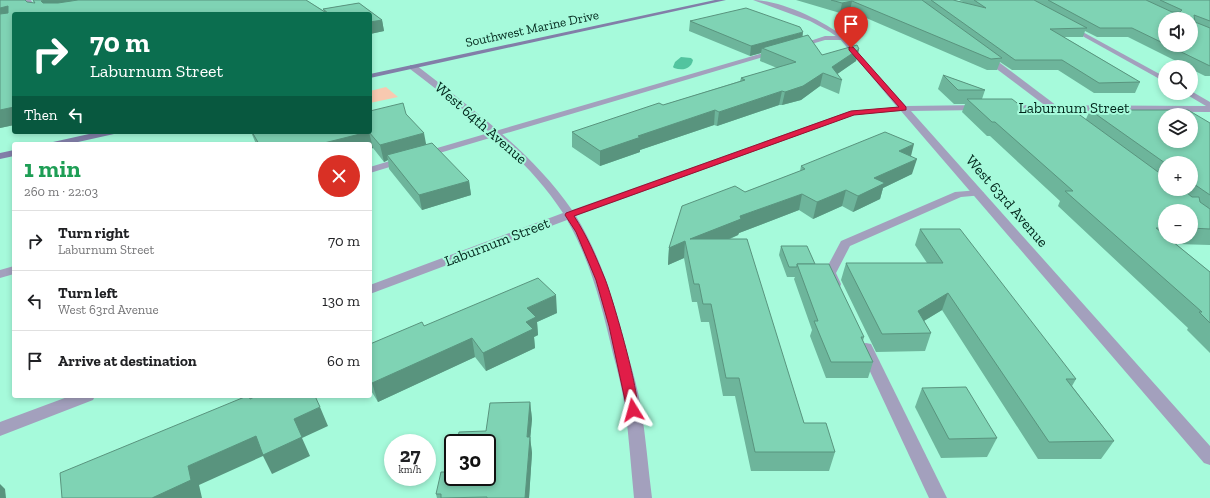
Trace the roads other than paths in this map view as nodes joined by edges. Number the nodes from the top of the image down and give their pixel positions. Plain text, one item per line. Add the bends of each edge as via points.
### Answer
1 (28, 0) edge
2 (723, 0) edge
3 (756, 0) edge
4 (36, 12) edge
5 (1063, 23) edge
6 (842, 38) junction
7 (979, 52) edge
8 (414, 67) junction
9 (372, 76) edge
10 (1158, 76) edge
11 (1198, 99) edge
12 (1210, 106) edge
13 (904, 108) junction
14 (986, 108) edge
15 (1001, 108) edge
16 (1054, 109) junction
17 (1210, 109) edge
18 (1067, 118) edge
19 (102, 134) edge
20 (497, 134) junction
21 (65, 142) edge
22 (12, 153) edge
23 (0, 156) edge
24 (372, 169) edge
25 (978, 193) junction
26 (569, 215) junction
27 (12, 271) edge
28 (0, 274) edge
29 (372, 289) edge
30 (840, 294) edge
31 (860, 336) edge
32 (82, 398) edge
33 (0, 429) edge
34 (1210, 458) edge
35 (643, 498) edge
36 (938, 498) edge

1 - 4 street
2 - 8 main road, Southwest Marine Drive
3 - 6 street, West 63rd Avenue via 809,18 831,28
5 - 10 street
6 - 13 street, West 63rd Avenue
6 - 20 street via 825,38
7 - 16 street
8 - 9 main road, Southwest Marine Drive
8 - 20 street, West 64th Avenue
11 - 12 street
13 - 14 street, Laburnum Street
13 - 25 street, West 63rd Avenue
13 - 26 street, Laburnum Street via 853,113
15 - 16 street, Laburnum Street
16 - 17 street, Laburnum Street
16 - 18 street
19 - 21 main road
20 - 24 street
20 - 26 street, West 64th Avenue via 527,162 560,200
22 - 23 main road
25 - 30 street via 959,194 845,244 830,273
25 - 34 street, West 63rd Avenue
26 - 29 street, Laburnum Street
26 - 35 street, West 64th Avenue via 580,232 601,280 615,326 631,396
27 - 28 street
31 - 36 street
32 - 33 street

